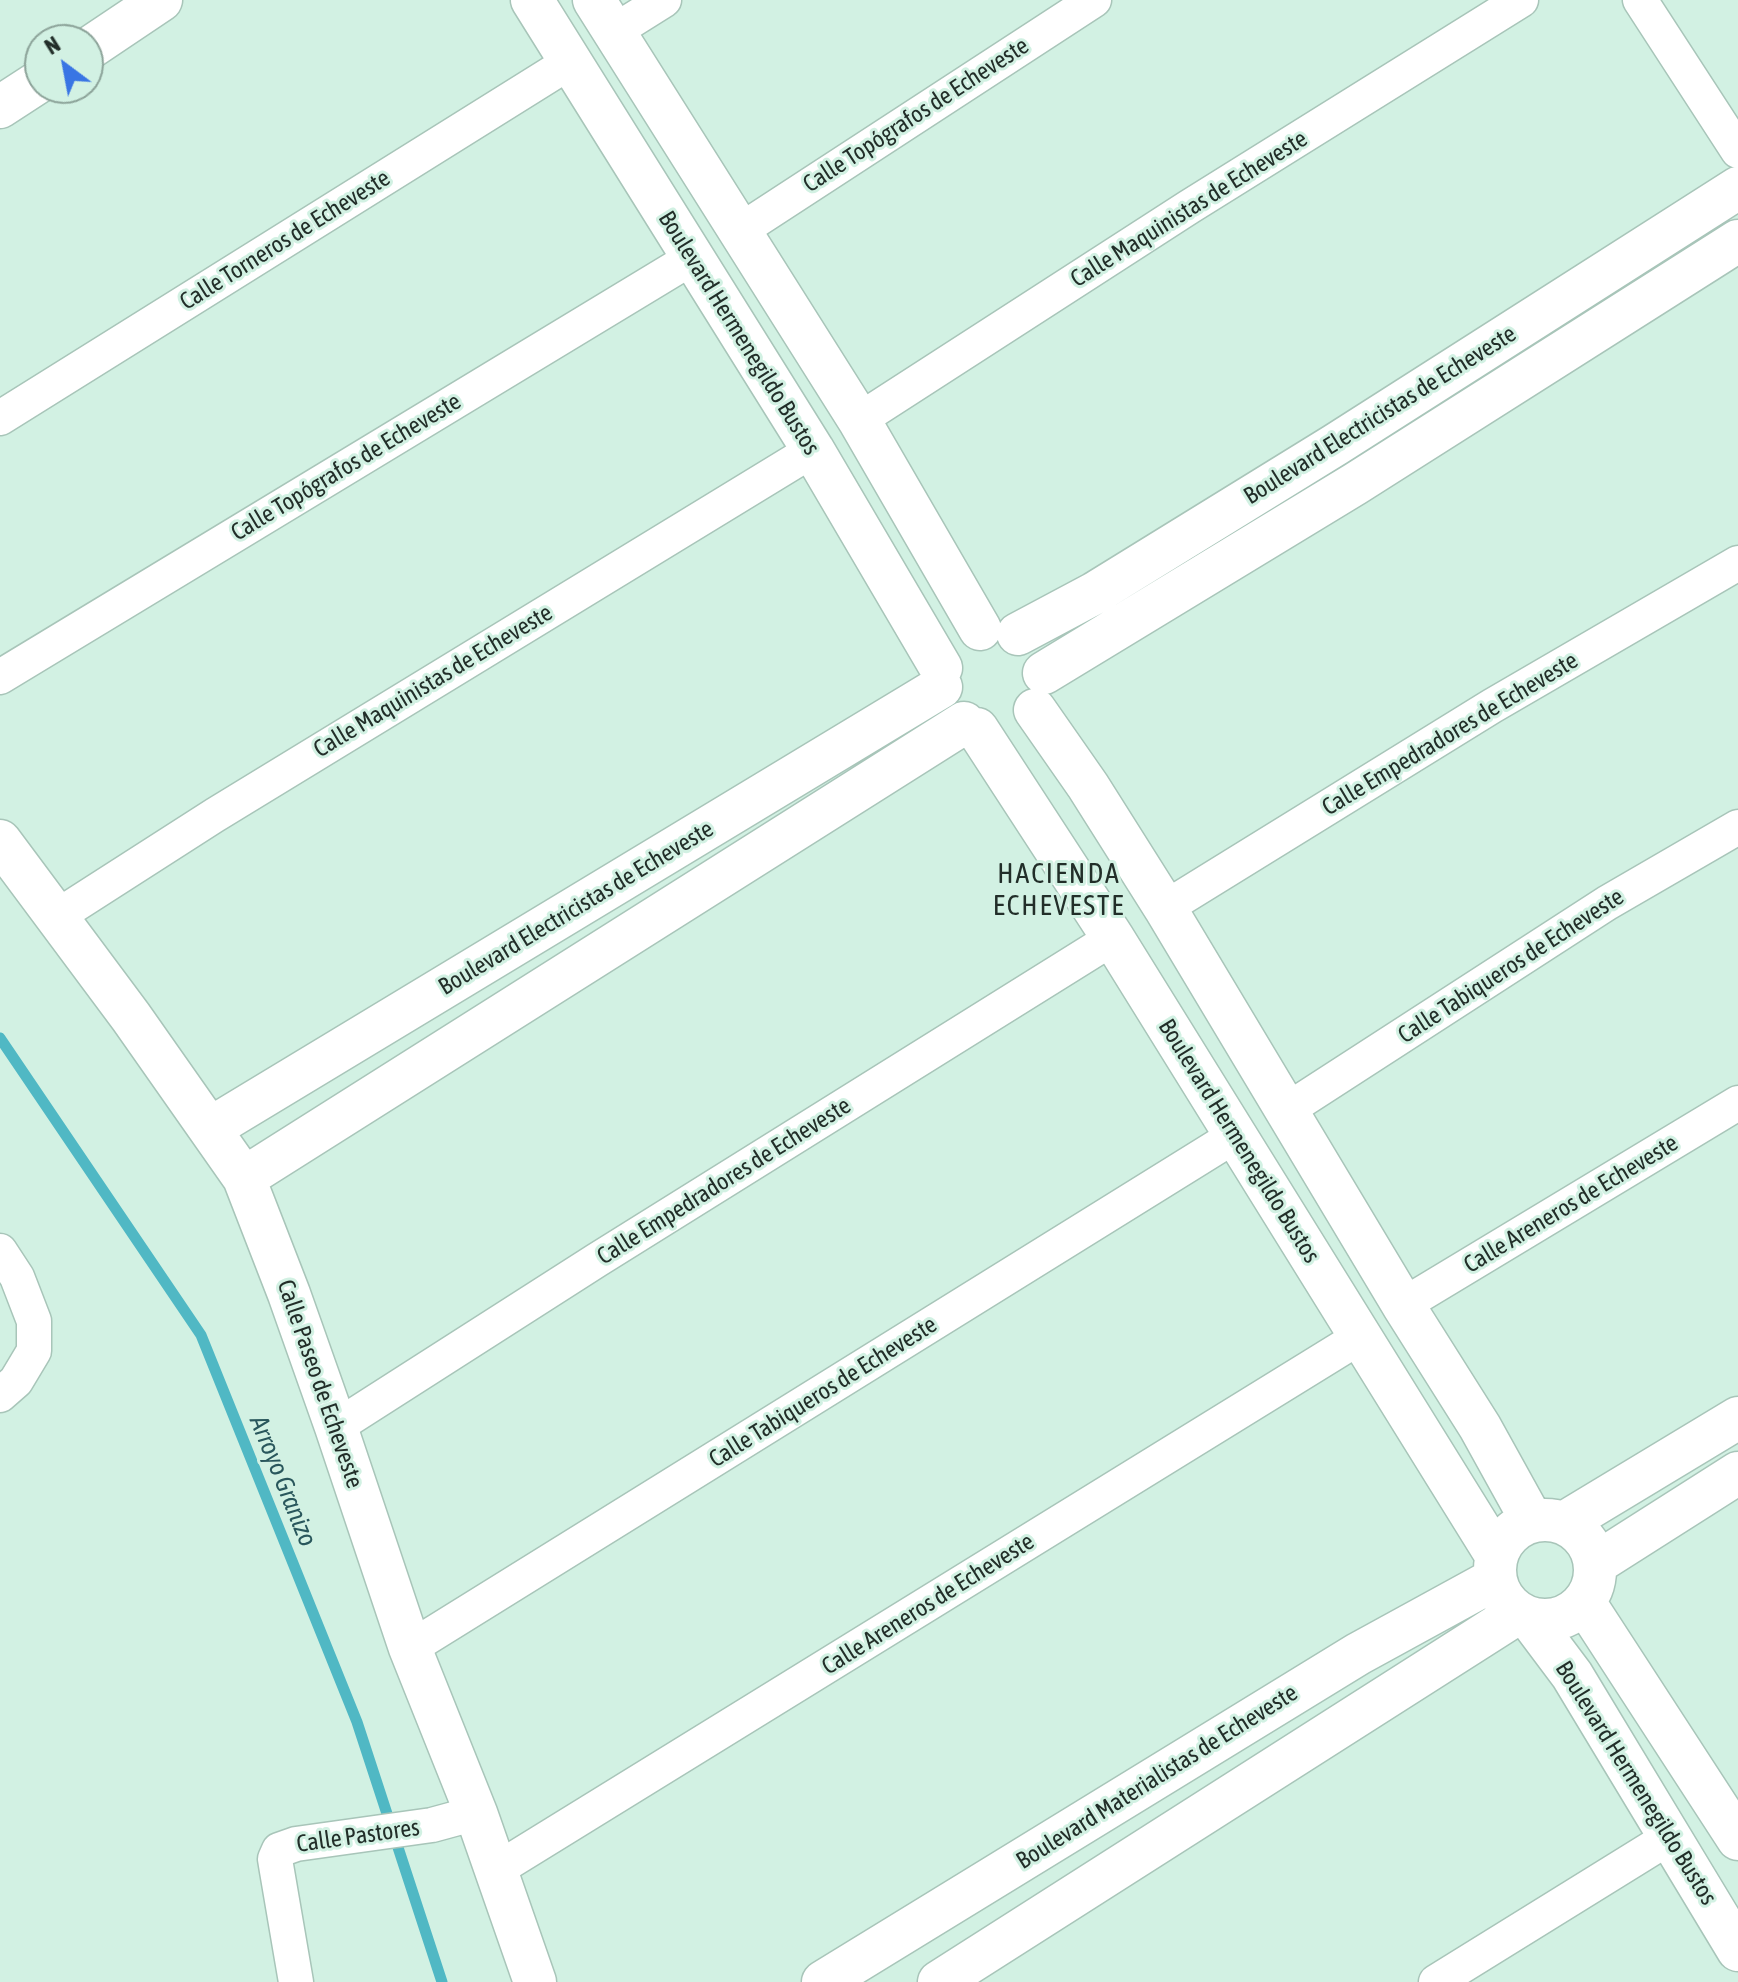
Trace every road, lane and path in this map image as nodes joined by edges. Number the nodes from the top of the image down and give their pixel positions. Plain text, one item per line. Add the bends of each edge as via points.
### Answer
1 (161, 0) edge
2 (532, 0) edge
3 (664, 0) edge
4 (1094, 0) edge
5 (1521, 0) edge
6 (1640, 0) edge
7 (603, 16) edge
8 (104, 38) edge
9 (570, 62) junction
10 (24, 91) edge
11 (0, 107) edge
12 (1738, 151) edge
13 (1738, 188) edge
14 (738, 232) junction
15 (1738, 241) edge
16 (692, 258) junction
17 (0, 418) edge
18 (859, 420) junction
19 (813, 450) junction
20 (1738, 563) edge
21 (999, 632) junction
22 (0, 677) edge
23 (941, 678) junction
24 (1039, 691) junction
25 (971, 726) junction
26 (1738, 827) edge
27 (0, 841) edge
28 (1165, 908) junction
29 (56, 917) junction
30 (1113, 938) junction
31 (1738, 1103) edge
32 (1287, 1110) junction
33 (211, 1128) junction
34 (1236, 1135) junction
35 (244, 1178) junction
36 (0, 1251) edge
37 (1403, 1305) junction
38 (1360, 1337) junction
39 (0, 1395) edge
40 (1738, 1418) edge
41 (336, 1427) junction
42 (1738, 1473) edge
43 (1548, 1522) junction
44 (1496, 1567) junction
45 (1590, 1583) junction
46 (1524, 1616) junction
47 (410, 1648) junction
48 (476, 1813) junction
49 (1731, 1814) edge
50 (1670, 1837) junction
51 (496, 1870) junction
52 (1738, 1950) edge
53 (296, 1982) edge
54 (535, 1982) edge
55 (823, 1982) edge
56 (939, 1982) edge
57 (1436, 1982) edge

1 - 8 street
2 - 9 street, Boulevard Hermenegildo Bustos
3 - 7 street
4 - 14 street, Calle Topógrafos de Echeveste
5 - 18 street, Calle Maquinistas de Echeveste
6 - 12 street
7 - 14 street
9 - 16 street, Boulevard Hermenegildo Bustos
9 - 17 street, Calle Torneros de Echeveste
10 - 11 street
13 - 21 street, Boulevard Electricistas de Echeveste via 1095,593
14 - 18 street
15 - 24 street, Boulevard Electricistas de Echeveste
16 - 19 street, Boulevard Hermenegildo Bustos
16 - 22 street, Calle Topógrafos de Echeveste
18 - 21 street
19 - 23 street, Boulevard Hermenegildo Bustos
19 - 29 street, Calle Maquinistas de Echeveste
20 - 28 street, Calle Empedradores de Echeveste via 1492,706
21 - 23 street via 955,643
21 - 24 street via 1035,651
23 - 25 street via 944,701
23 - 33 street, Boulevard Electricistas de Echeveste
24 - 25 street via 1023,721 1009,729
24 - 28 street via 1088,786
25 - 30 street, Boulevard Hermenegildo Bustos
25 - 35 street, Boulevard Electricistas de Echeveste
26 - 32 street, Calle Tabiqueros de Echeveste via 1607,903
27 - 29 street, Calle Paseo de Echeveste
28 - 32 street
29 - 33 street, Calle Paseo de Echeveste
30 - 34 street, Boulevard Hermenegildo Bustos
30 - 41 street, Calle Empedradores de Echeveste
31 - 37 street, Calle Areneros de Echeveste
32 - 37 street
33 - 35 street, Calle Paseo de Echeveste
34 - 38 street, Boulevard Hermenegildo Bustos
34 - 47 street, Calle Tabiqueros de Echeveste
35 - 41 street, Calle Paseo de Echeveste
36 - 39 street via 34,1321 34,1351 16,1381
37 - 43 street
38 - 44 street, Boulevard Hermenegildo Bustos
38 - 51 street, Calle Areneros de Echeveste
40 - 43 street
41 - 47 street, Calle Paseo de Echeveste
42 - 45 street
43 - 44 street via 1510,1533
43 - 45 street via 1585,1539
44 - 46 street via 1499,1593
44 - 55 street, Boulevard Materialistas de Echeveste
45 - 46 street via 1574,1612 1546,1621
45 - 49 street
46 - 50 street, Boulevard Hermenegildo Bustos via 1572,1675
46 - 56 street
47 - 48 street, Calle Paseo de Echeveste
48 - 51 street, Calle Paseo de Echeveste
48 - 53 street, Calle Pastores via 432,1825 285,1846 277,1853
50 - 52 street, Boulevard Hermenegildo Bustos
50 - 57 street
51 - 54 street, Calle Paseo de Echeveste

